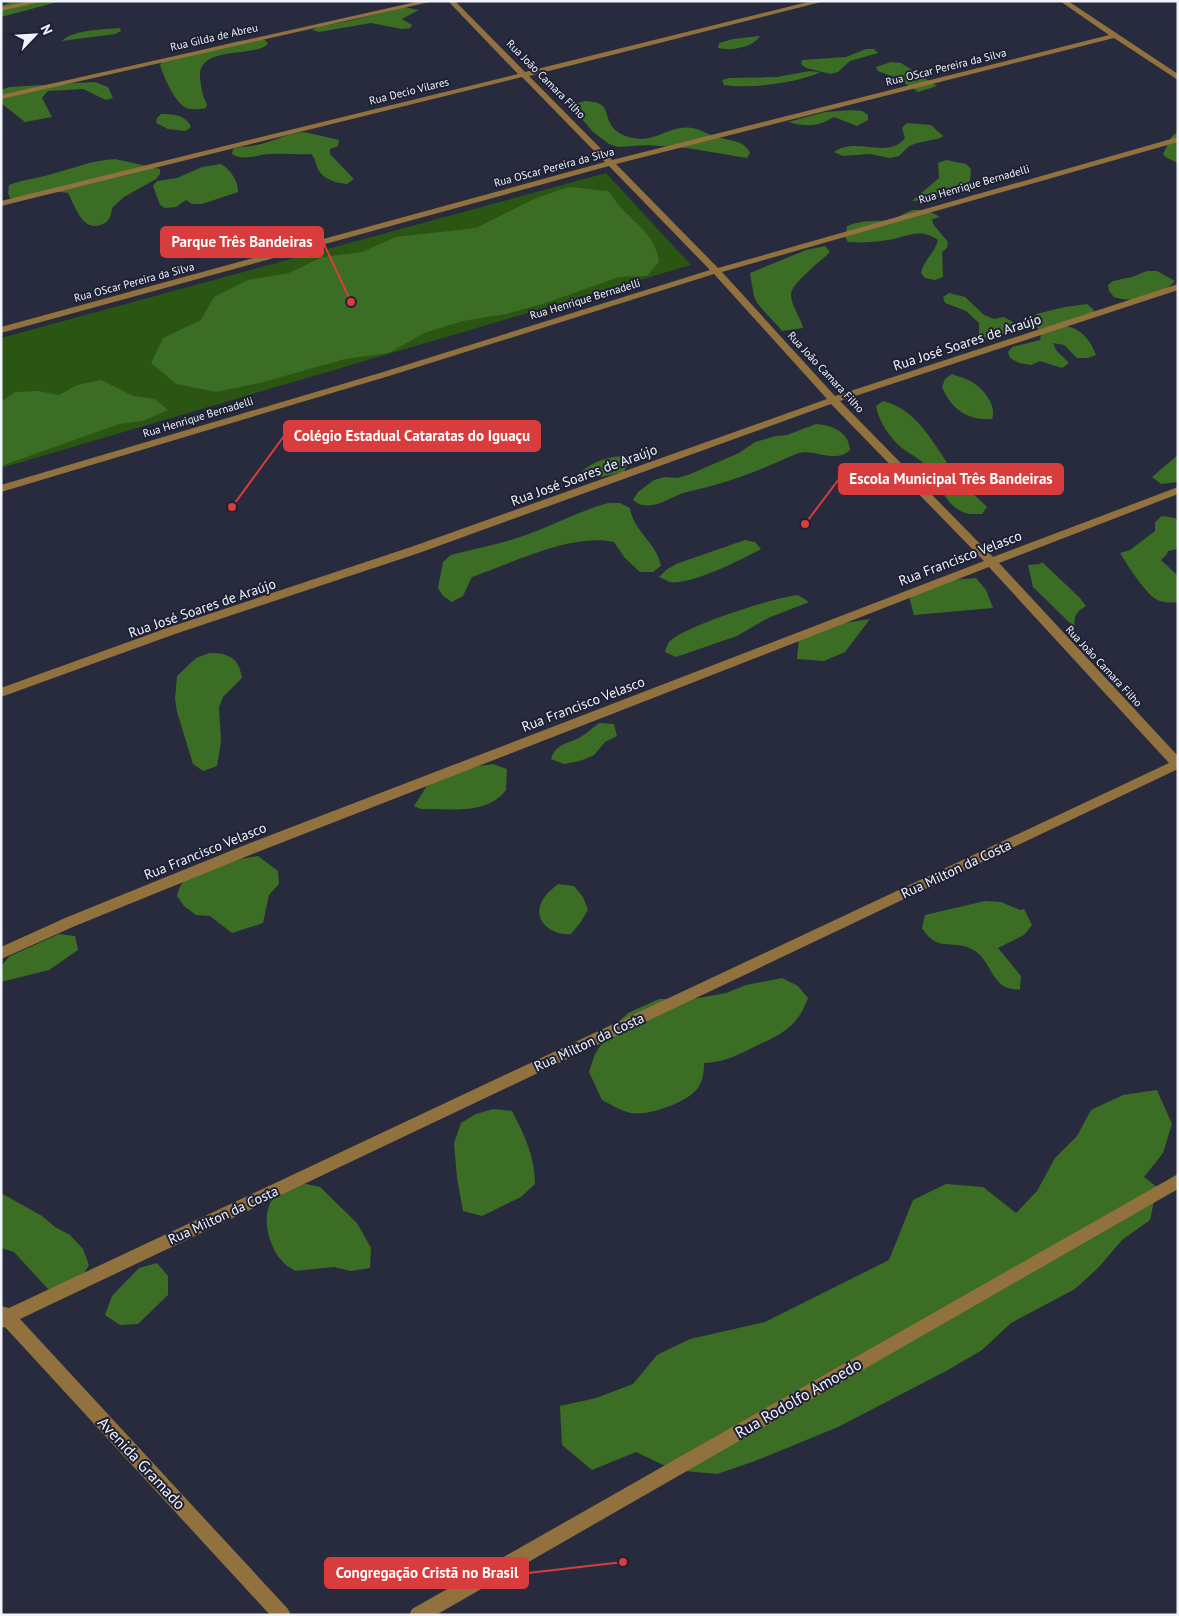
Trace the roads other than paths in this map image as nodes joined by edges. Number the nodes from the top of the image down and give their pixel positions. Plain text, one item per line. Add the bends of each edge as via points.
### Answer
1 (41, 1) edge
2 (431, 1) edge
3 (451, 1) edge
4 (822, 1) edge
5 (1063, 1) edge
6 (1, 9) edge
7 (1114, 36) junction
8 (523, 74) junction
9 (1178, 78) edge
10 (1, 97) edge
11 (1178, 139) edge
12 (611, 162) junction
13 (1, 204) edge
14 (716, 271) junction
15 (1178, 287) edge
16 (1, 330) edge
17 (833, 400) junction
18 (1, 489) edge
19 (1178, 490) edge
20 (991, 562) junction
21 (1, 693) edge
22 (1178, 764) edge
23 (1, 953) edge
24 (1178, 1181) edge
25 (3, 1316) edge
26 (282, 1615) edge
27 (418, 1615) edge

1 - 6 street
2 - 10 street, Rua Gilda de Abreu
3 - 8 street, Rua João Camara Filho
4 - 8 street, Rua Decio Vilares
5 - 7 street
7 - 9 street
7 - 12 street, Rua OScar Pereira da Silva
8 - 12 street, Rua João Camara Filho
8 - 13 street, Rua Decio Vilares
11 - 14 street, Rua Henrique Bernadelli
12 - 14 street, Rua João Camara Filho
12 - 16 street, Rua OScar Pereira da Silva
14 - 17 street, Rua João Camara Filho
14 - 18 street, Rua Henrique Bernadelli
15 - 17 street, Rua José Soares de Araújo
17 - 20 street, Rua João Camara Filho
17 - 21 street, Rua José Soares de Araújo via 415,550 172,631
19 - 20 street, Rua Francisco Velasco
20 - 22 street, Rua João Camara Filho
20 - 23 street, Rua Francisco Velasco via 260,846
22 - 25 street, Rua Milton da Costa
24 - 27 street, Rua Rodolfo Amoedo
25 - 26 street, Avenida Gramado

